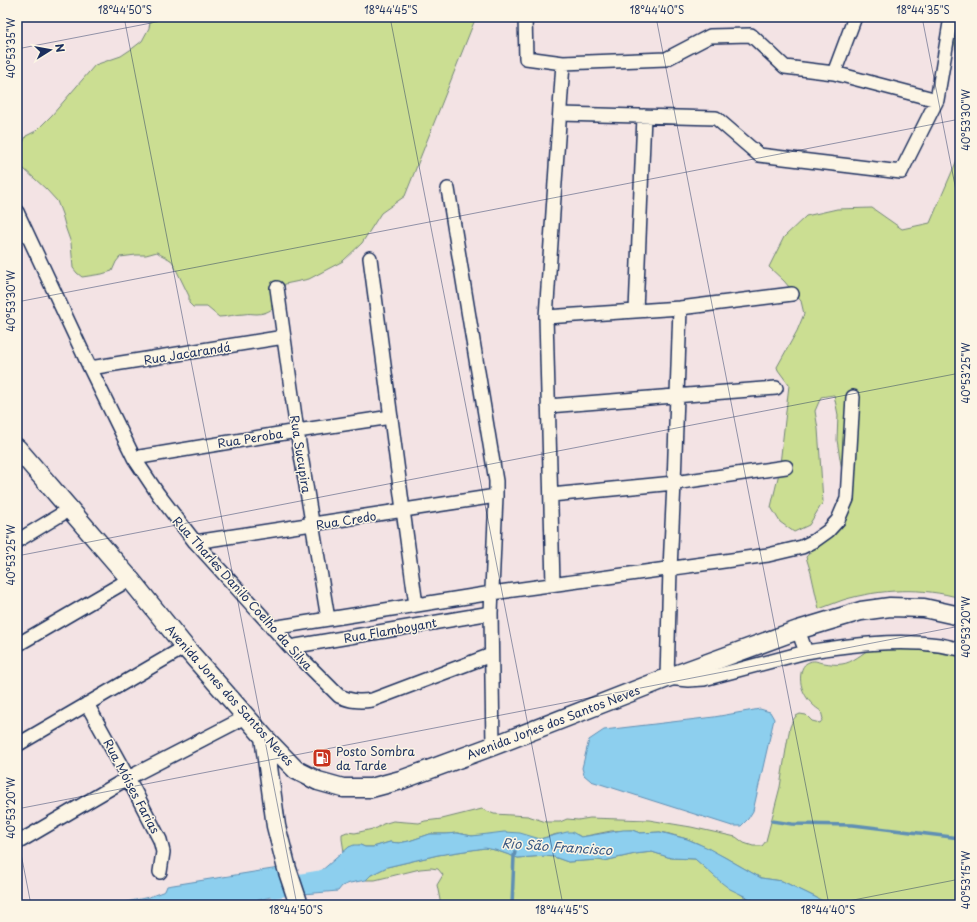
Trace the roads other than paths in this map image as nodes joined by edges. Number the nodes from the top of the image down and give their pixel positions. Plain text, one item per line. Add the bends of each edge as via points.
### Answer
1 (525, 17) edge
2 (854, 17) edge
3 (951, 17) edge
4 (564, 63) junction
5 (834, 73) junction
6 (937, 100) junction
7 (560, 114) junction
8 (644, 116) junction
9 (448, 190) dead end
10 (17, 214) edge
11 (370, 258) dead end
12 (277, 288) dead end
13 (792, 294) dead end
14 (680, 308) junction
15 (636, 311) junction
16 (546, 317) junction
17 (284, 338) junction
18 (90, 368) junction
19 (776, 388) dead end
20 (677, 395) junction
21 (853, 397) dead end
22 (548, 406) junction
23 (391, 417) junction
24 (297, 431) junction
25 (17, 448) edge
26 (134, 458) junction
27 (786, 467) dead end
28 (674, 483) junction
29 (551, 495) junction
30 (496, 496) junction
31 (70, 508) junction
32 (402, 510) junction
33 (312, 525) junction
34 (17, 541) edge
35 (195, 542) junction
36 (670, 569) junction
37 (130, 579) junction
38 (553, 584) junction
39 (492, 593) junction
40 (416, 605) junction
41 (490, 613) junction
42 (960, 616) edge
43 (328, 619) junction
44 (272, 628) junction
45 (798, 630) junction
46 (17, 645) edge
47 (185, 647) junction
48 (290, 647) junction
49 (960, 650) edge
50 (806, 652) junction
51 (491, 655) junction
52 (667, 678) junction
53 (87, 704) junction
54 (246, 717) junction
55 (264, 737) junction
56 (17, 745) edge
57 (493, 746) junction
58 (128, 778) junction
59 (17, 843) edge
60 (160, 872) dead end
61 (297, 899) edge

1 - 4 street via 526,58
2 - 5 street
3 - 6 street
4 - 5 street via 666,59 710,36 751,35 786,66
4 - 7 street
5 - 6 street
6 - 8 street via 901,172 759,155 716,118
7 - 8 street
7 - 16 street
8 - 15 street
9 - 30 street via 494,466
10 - 18 street, Rua Tharles Danilo Coelho da Silva
11 - 23 street
12 - 17 street, Rua Sucupira
13 - 14 street
14 - 15 street
14 - 20 street
15 - 16 street
16 - 22 street
17 - 18 street, Rua Jacarandá
17 - 24 street, Rua Sucupira
18 - 26 street, Rua Tharles Danilo Coelho da Silva
19 - 20 street
20 - 22 street
20 - 28 street
21 - 36 street via 847,499 838,520 828,531 802,547 768,555
22 - 29 street
23 - 24 street, Rua Peroba
23 - 32 street
24 - 26 street, Rua Peroba
24 - 33 street, Rua Sucupira
25 - 31 main road, Avenida Jones dos Santos Neves
26 - 35 street, Rua Tharles Danilo Coelho da Silva
27 - 28 street
28 - 29 street
28 - 36 street
29 - 38 street
30 - 32 street, Rua Credo
30 - 39 street
31 - 34 street
31 - 37 main road, Avenida Jones dos Santos Neves
32 - 33 street, Rua Credo
32 - 40 street
33 - 35 street, Rua Credo
33 - 43 street, Rua Sucupira
35 - 44 street, Rua Tharles Danilo Coelho da Silva
36 - 38 street
36 - 52 street
37 - 46 street
37 - 47 main road, Avenida Jones dos Santos Neves
38 - 39 street
39 - 40 street
39 - 41 street
40 - 43 street
41 - 48 street, Rua Flamboyant
41 - 51 street
42 - 45 main road, Avenida Jones dos Santos Neves via 924,608 890,607 861,611
43 - 44 street
44 - 48 street, Rua Tharles Danilo Coelho da Silva
45 - 50 street
45 - 52 main road, Avenida Jones dos Santos Neves
47 - 53 street
47 - 54 main road, Avenida Jones dos Santos Neves
48 - 51 street, Rua Tharles Danilo Coelho da Silva via 339,696 360,702 372,700
49 - 50 street via 939,645 879,643
50 - 52 street via 704,679
51 - 57 street
52 - 57 main road, Avenida Jones dos Santos Neves
53 - 56 street
53 - 58 street, Rua Móises Farias
54 - 55 main road, Avenida Jones dos Santos Neves
54 - 58 street
55 - 57 main road, Avenida Jones dos Santos Neves via 296,770 318,781 343,788 372,788 401,780
55 - 61 main road via 276,826
58 - 59 street
58 - 60 street, Rua Móises Farias via 160,840 163,852

